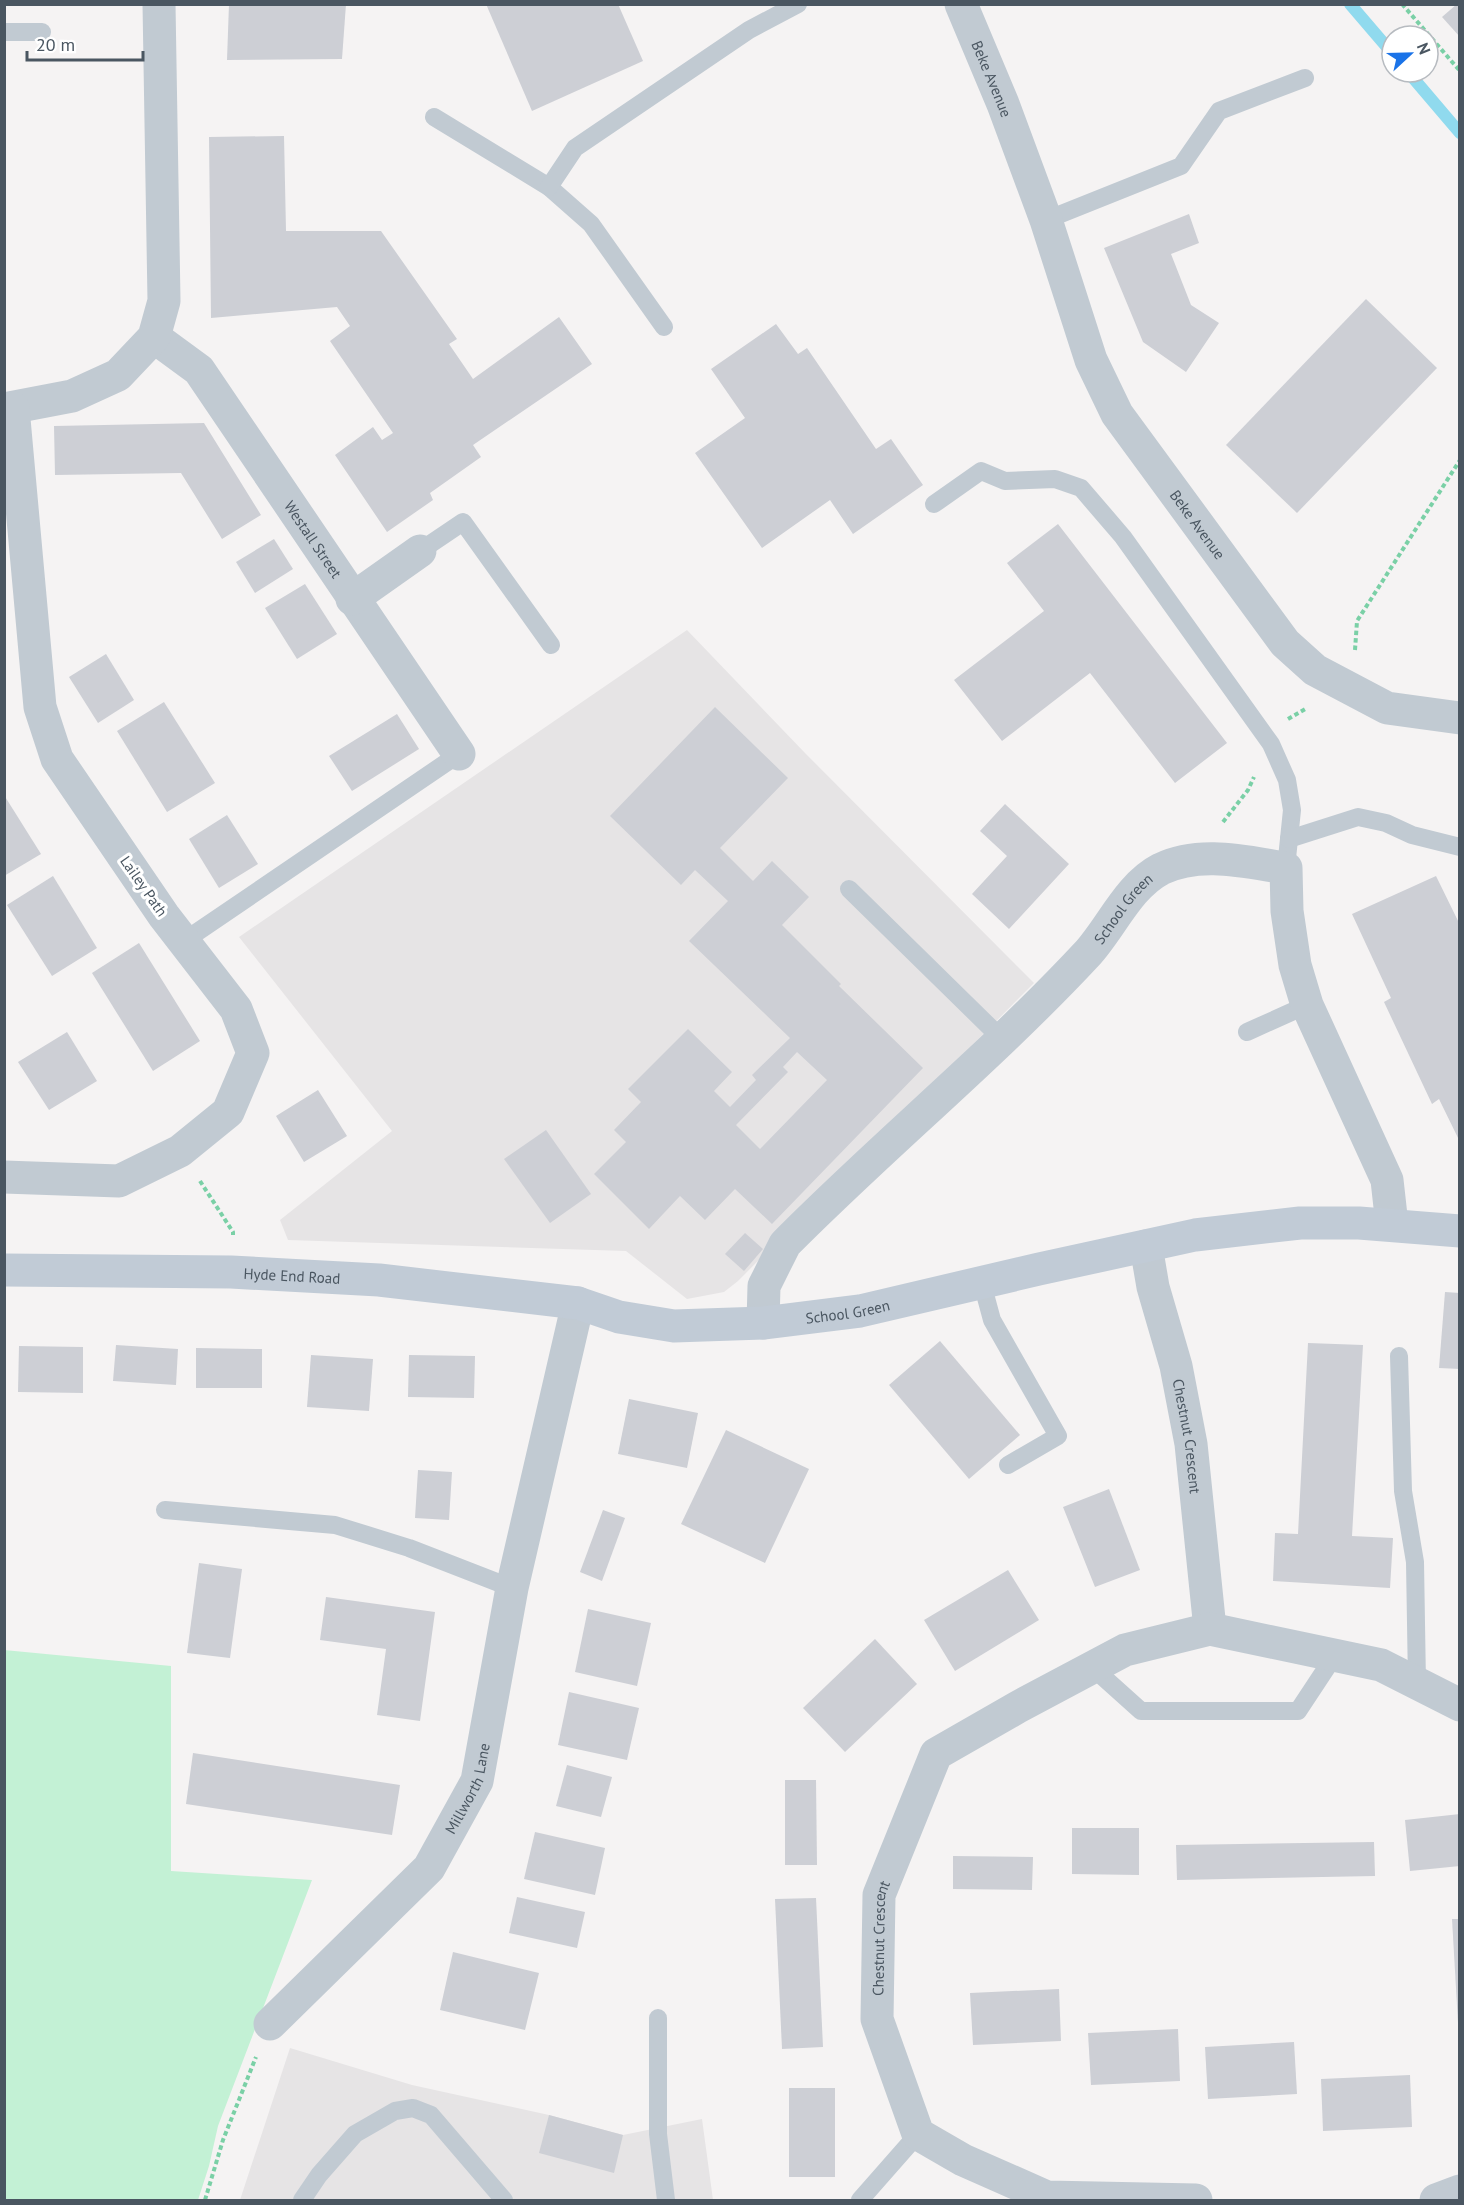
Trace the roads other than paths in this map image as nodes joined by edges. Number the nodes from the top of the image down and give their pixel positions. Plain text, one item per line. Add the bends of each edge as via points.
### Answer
1 (159, 4) edge
2 (798, 4) edge
3 (961, 4) edge
4 (4, 32) edge
5 (42, 32) dead end
6 (1305, 78) dead end
7 (434, 117) dead end
8 (549, 187) junction
9 (1046, 220) junction
10 (664, 327) dead end
11 (154, 337) junction
12 (9, 408) edge
13 (934, 504) dead end
14 (420, 551) joint
15 (352, 598) junction
16 (551, 645) dead end
17 (1460, 718) edge
18 (459, 753) joint
19 (1460, 847) edge
20 (1288, 853) junction
21 (849, 889) dead end
22 (184, 941) junction
23 (1307, 1005) junction
24 (1247, 1032) dead end
25 (1002, 1039) junction
26 (4, 1177) edge
27 (1392, 1225) junction
28 (1460, 1231) edge
29 (1146, 1246) junction
30 (4, 1270) edge
31 (982, 1283) junction
32 (578, 1303) junction
33 (763, 1323) junction
34 (1399, 1356) dead end
35 (1008, 1465) dead end
36 (165, 1510) dead end
37 (512, 1588) junction
38 (1209, 1629) junction
39 (1335, 1655) junction
40 (1092, 1667) junction
41 (1417, 1684) junction
42 (1460, 1705) edge
43 (658, 2018) dead end
44 (270, 2024) road end
45 (918, 2134) junction
46 (1460, 2191) edge
47 (302, 2200) edge
48 (504, 2200) edge
49 (666, 2200) edge
50 (860, 2200) edge
51 (1196, 2200) edge
52 (1436, 2200) edge

1 - 11 street via 164,301
2 - 8 lane via 749,30 575,148
3 - 9 street, Beke Avenue
4 - 5 lane
6 - 9 lane via 1219,111 1181,166
7 - 8 lane
8 - 10 lane via 591,224
9 - 17 street, Beke Avenue via 1091,360 1117,414 1285,643 1315,670 1387,708
11 - 12 street via 118,375 72,396
11 - 15 street, Westall Street via 199,370
12 - 22 street, Lailey Path via 39,707 57,759
13 - 20 lane via 981,471 1005,481 1055,479 1081,488 1123,537 1271,744 1287,780 1292,810
14 - 15 street
14 - 16 lane via 463,522
15 - 18 street, Westall Street
18 - 22 lane
19 - 20 lane via 1412,835 1386,822 1358,817
20 - 23 street via 1287,911 1295,965
20 - 25 street, School Green via 1238,860 1196,859 1158,871 1138,887 1088,953
21 - 25 lane
22 - 26 street, Lailey Path via 236,1009 253,1053 228,1112 180,1151 119,1181
23 - 24 lane
23 - 27 street via 1387,1180
25 - 33 street, School Green via 785,1244 764,1286
27 - 28 main road, School Green
27 - 29 main road, School Green via 1300,1223 1195,1235
29 - 31 main road, School Green
29 - 38 street, Chestnut Crescent via 1191,1444
30 - 32 main road, Hyde End Road via 231,1272 379,1280
31 - 33 main road, School Green via 860,1311
31 - 35 lane via 992,1320 1058,1436
32 - 33 main road, School Green via 619,1317 674,1326
32 - 37 street, Millworth Lane
34 - 41 lane via 1403,1491 1415,1562
36 - 37 lane via 335,1525 410,1548
37 - 44 street, Millworth Lane via 477,1781 429,1868
38 - 39 street, Chestnut Crescent
38 - 40 street, Chestnut Crescent via 1125,1650
39 - 40 lane via 1298,1711 1141,1711
39 - 41 street, Chestnut Crescent via 1381,1665
40 - 45 street, Chestnut Crescent via 936,1755 879,1895 877,2019
41 - 42 street, Chestnut Crescent
43 - 49 lane via 658,2134
45 - 50 lane
45 - 51 street via 963,2160 1047,2197
46 - 52 street
47 - 48 lane via 355,2134 394,2111 413,2108 431,2115

